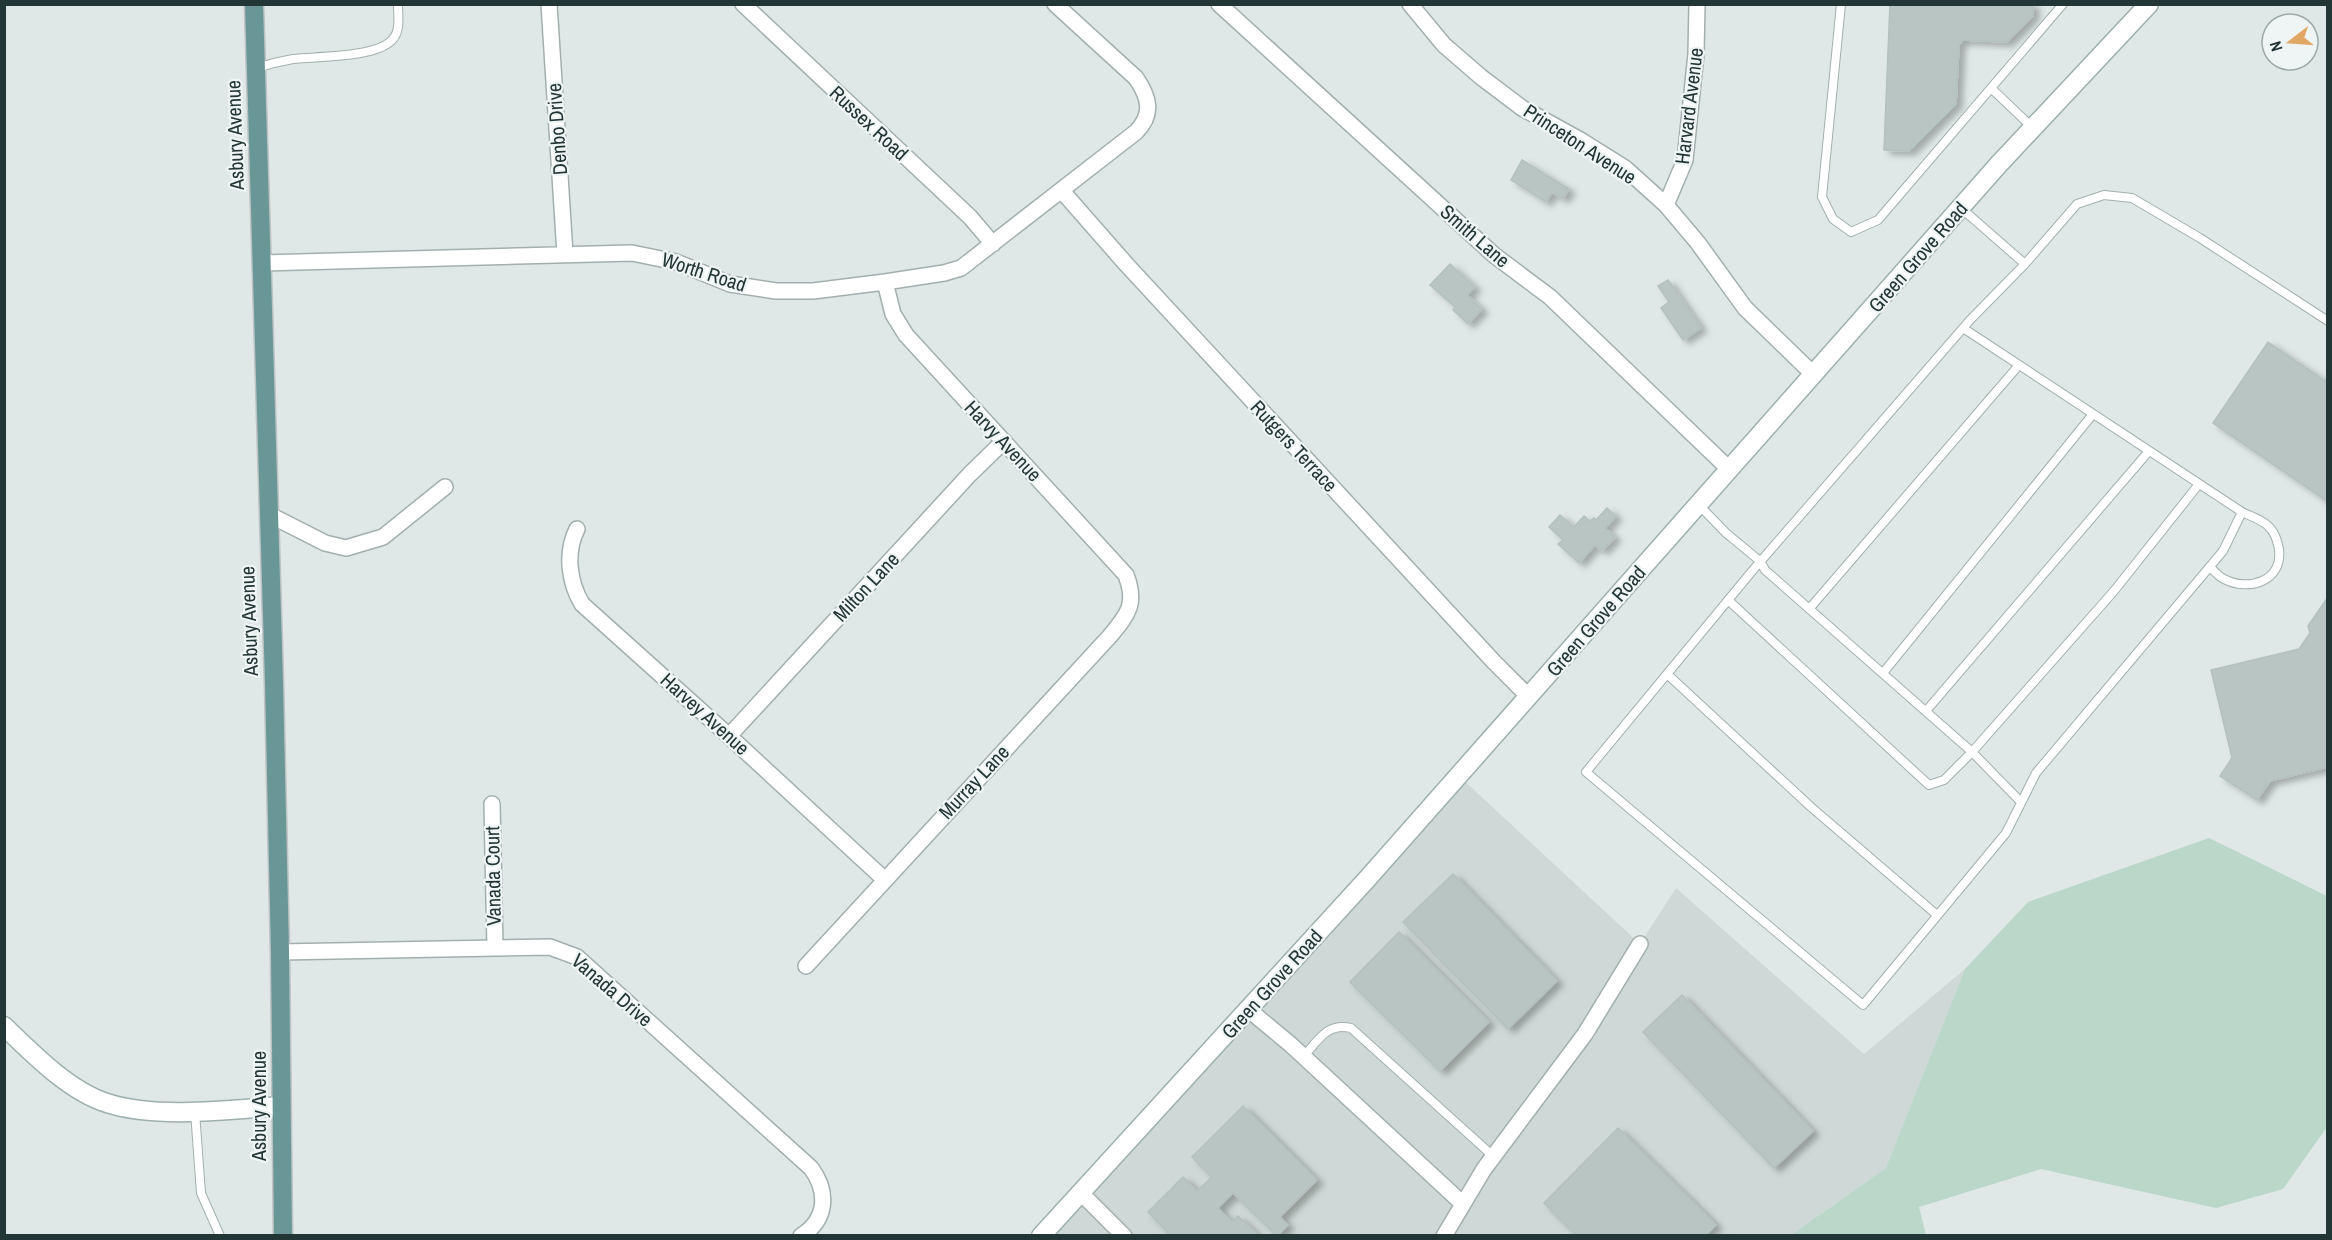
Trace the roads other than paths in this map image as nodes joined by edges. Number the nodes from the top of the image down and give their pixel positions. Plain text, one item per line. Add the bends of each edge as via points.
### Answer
1 (254, 4) edge
2 (398, 4) edge
3 (549, 4) edge
4 (743, 4) edge
5 (1054, 4) edge
6 (1219, 4) edge
7 (1410, 4) edge
8 (1697, 4) edge
9 (1841, 4) edge
10 (2063, 4) edge
11 (2149, 4) edge
12 (256, 69) junction
13 (1992, 89) junction
14 (2033, 128) junction
15 (1062, 191) junction
16 (1666, 205) junction
17 (1960, 208) junction
18 (993, 244) junction
19 (565, 254) junction
20 (262, 263) junction
21 (2025, 264) junction
22 (885, 282) junction
23 (2328, 321) edge
24 (1963, 328) junction
25 (2019, 365) junction
26 (1813, 374) junction
27 (2093, 414) junction
28 (1004, 441) junction
29 (2149, 451) junction
30 (1729, 469) junction
31 (2199, 484) junction
32 (445, 487) dead end
33 (1698, 504) junction
34 (2242, 512) junction
35 (268, 514) junction
36 (577, 529) dead end
37 (1760, 561) junction
38 (2210, 567) junction
39 (1132, 594) joint
40 (1728, 600) junction
41 (1810, 608) junction
42 (1883, 673) junction
43 (1667, 674) junction
44 (1529, 697) junction
45 (1926, 711) junction
46 (729, 736) junction
47 (1972, 752) junction
48 (2021, 802) junction
49 (492, 804) dead end
50 (884, 879) junction
51 (1937, 915) junction
52 (1640, 944) dead end
53 (495, 948) junction
54 (280, 952) junction
55 (806, 966) dead end
56 (1249, 1010) junction
57 (4, 1026) edge
58 (1303, 1057) junction
59 (281, 1106) junction
60 (195, 1112) junction
61 (1493, 1156) junction
62 (1081, 1193) junction
63 (1463, 1204) junction
64 (220, 1236) edge
65 (283, 1236) edge
66 (801, 1236) edge
67 (1041, 1236) edge
68 (1124, 1236) edge
69 (1444, 1236) edge

1 - 12 main road, Asbury Avenue
2 - 12 lane via 398,30 392,41 350,55 292,59
3 - 19 street, Denbo Drive
4 - 18 street, Russex Road via 970,217
5 - 15 street, Worth Road via 1136,78 1149,103 1148,116 1137,132
6 - 30 street, Smith Lane via 1494,255 1551,297
7 - 16 street, Princeton Avenue via 1444,45 1481,77 1522,108 1624,168
8 - 16 street, Harvard Avenue via 1685,160
9 - 13 lane via 1822,197 1833,219 1851,232 1878,220
10 - 13 lane
11 - 14 street, Green Grove Road
12 - 20 main road, Asbury Avenue
13 - 14 lane
14 - 17 street, Green Grove Road
15 - 18 street, Worth Road
15 - 44 street, Rutgers Terrace
16 - 26 street, Princeton Avenue via 1745,308
17 - 21 lane
17 - 26 street, Green Grove Road
18 - 22 street, Worth Road via 961,268
19 - 20 street, Worth Road
19 - 22 street, Worth Road via 648,254 730,284 776,291 813,291
20 - 35 main road, Asbury Avenue
21 - 23 lane via 2077,204 2104,195 2132,198
21 - 24 lane
22 - 28 street, Harvy Avenue via 893,314 906,335
24 - 25 lane
24 - 37 lane
25 - 27 lane
25 - 41 lane
26 - 30 street, Green Grove Road
27 - 29 lane
27 - 42 lane
28 - 39 street, Harvy Avenue via 1126,575
28 - 46 street, Milton Lane
29 - 31 lane
29 - 45 lane
30 - 33 street, Green Grove Road
31 - 34 lane
31 - 47 lane via 2114,591
32 - 35 street via 383,537 346,548 325,543
33 - 37 lane
33 - 44 street, Green Grove Road
34 - 38 lane via 2223,551
34 - 38 lane via 2266,525 2277,537 2280,560 2275,573 2262,582 2244,585 2224,579
35 - 54 main road, Asbury Avenue
36 - 46 street, Harvey Avenue via 569,565 582,604
37 - 40 lane
37 - 41 lane via 1765,570
38 - 48 lane via 2036,773
39 - 50 street, Murray Lane via 1131,606 1110,636
40 - 43 lane
40 - 47 lane via 1929,785 1944,780
41 - 42 lane
42 - 45 lane
43 - 51 lane via 1811,807
43 - 51 lane via 1586,772 1863,1005
44 - 56 street, Green Grove Road
45 - 47 lane
46 - 50 street, Harvey Avenue
47 - 48 lane
48 - 51 lane via 2006,833
49 - 53 street, Vanada Court
50 - 55 street, Murray Lane
52 - 61 street via 1585,1034
53 - 54 street, Vanada Drive
53 - 66 street, Vanada Drive via 550,947 577,957 811,1168 822,1186 823,1210 816,1223
54 - 59 main road, Asbury Avenue
56 - 58 street
56 - 62 street, Green Grove Road
57 - 60 street via 38,1059 94,1098 122,1107
58 - 61 lane via 1333,1027 1351,1028
58 - 63 street
59 - 60 street
59 - 65 main road, Asbury Avenue
60 - 64 lane via 201,1193
61 - 63 street
62 - 67 street, Green Grove Road
62 - 68 street
63 - 69 street

